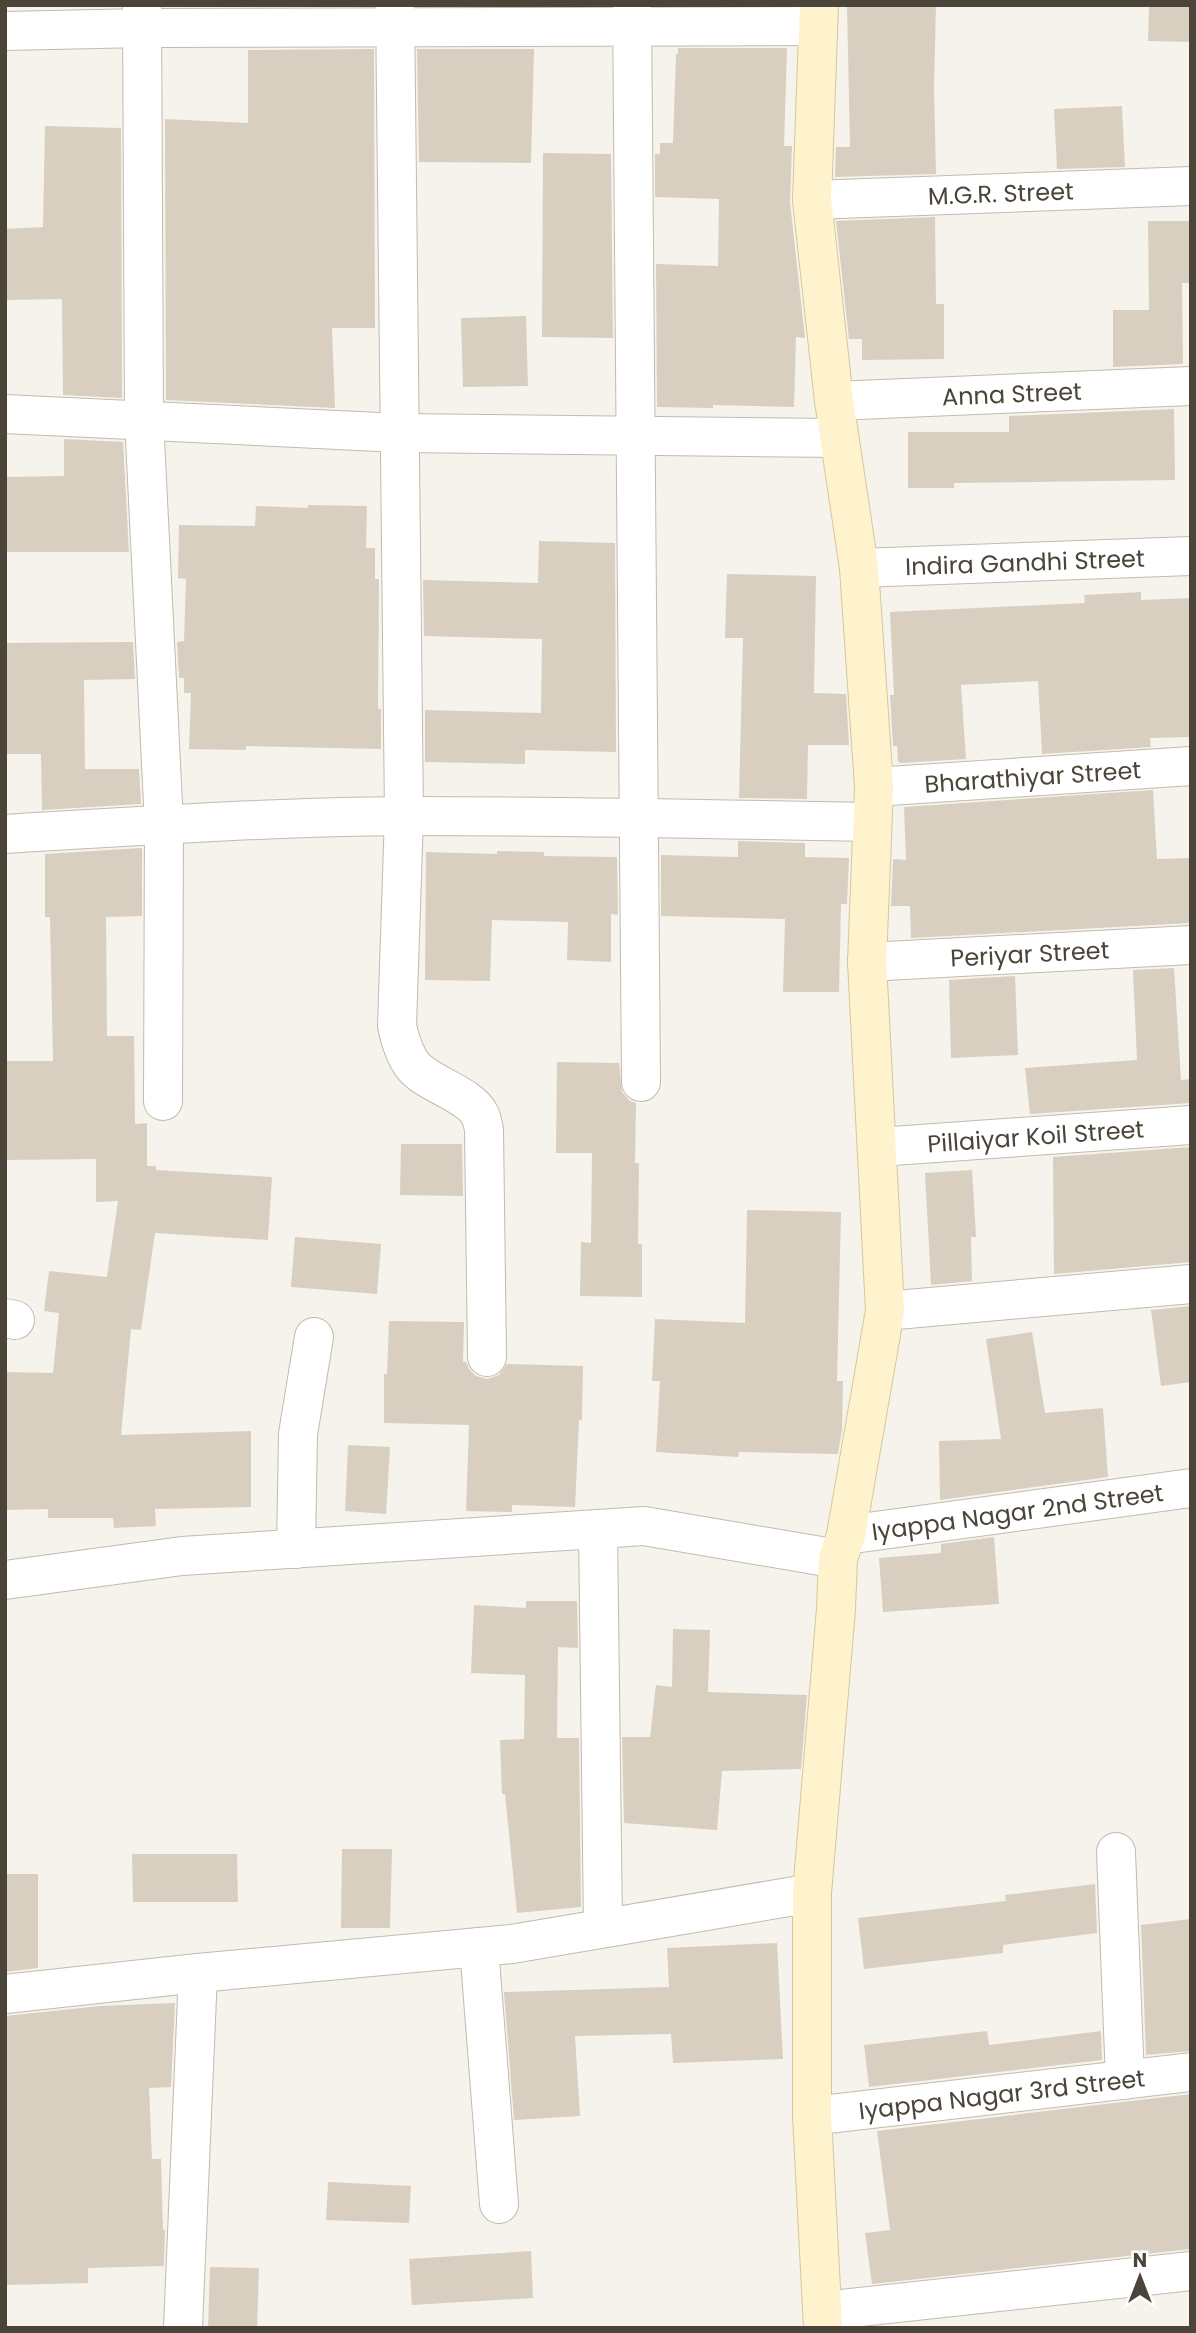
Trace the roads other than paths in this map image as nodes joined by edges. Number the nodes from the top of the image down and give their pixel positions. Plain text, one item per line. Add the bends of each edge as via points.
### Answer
1 (818, 15) edge
2 (395, 16) edge
3 (632, 16) edge
4 (142, 17) edge
5 (5, 31) edge
6 (1191, 186) edge
7 (812, 200) junction
8 (1191, 386) edge
9 (834, 401) junction
10 (5, 414) edge
11 (144, 419) junction
12 (400, 433) junction
13 (636, 436) junction
14 (838, 438) junction
15 (1191, 556) edge
16 (859, 568) junction
17 (1191, 766) edge
18 (873, 804) junction
19 (404, 816) junction
20 (639, 817) junction
21 (164, 824) junction
22 (5, 834) edge
23 (1191, 944) edge
24 (867, 961) junction
25 (641, 1082) dead end
26 (163, 1101) dead end
27 (1191, 1125) edge
28 (878, 1147) junction
29 (1191, 1284) edge
30 (885, 1311) junction
31 (314, 1337) dead end
32 (487, 1357) dead end
33 (1191, 1488) edge
34 (598, 1529) junction
35 (842, 1547) junction
36 (296, 1549) junction
37 (5, 1580) edge
38 (1116, 1852) dead end
39 (812, 1893) junction
40 (603, 1928) junction
41 (479, 1947) junction
42 (198, 1973) junction
43 (5, 1994) edge
44 (1191, 2072) edge
45 (1125, 2080) junction
46 (812, 2116) junction
47 (499, 2204) dead end
48 (1191, 2271) edge
49 (823, 2320) edge
50 (183, 2328) edge

1 - 3 street
1 - 7 street
2 - 3 street
2 - 4 street
2 - 12 street
3 - 13 street
4 - 5 street
4 - 11 street
6 - 7 street, M.G.R. Street
7 - 9 street
8 - 9 street, Anna Street
9 - 14 street
10 - 11 street
11 - 12 street
11 - 21 street
12 - 13 street
12 - 19 street
13 - 14 street
13 - 20 street
14 - 16 street
15 - 16 street, Indira Gandhi Street
16 - 18 street
17 - 18 street, Bharathiyar Street
18 - 20 street, Bharathiyar Street
18 - 24 street
19 - 20 street, Bharathiyar Street
19 - 21 street, Bharathiyar Street
19 - 32 street via 397,1026 401,1046 414,1067 479,1112 484,1130
20 - 25 street
21 - 22 street, Bharathiyar Street
21 - 26 street
23 - 24 street, Periyar Street
24 - 28 street
27 - 28 street, Pillaiyar Koil Street
28 - 30 street
29 - 30 street
30 - 35 street
31 - 36 street via 298,1434
33 - 35 street, Iyappa Nagar 2nd Street
34 - 35 street, Iyappa Nagar 2nd Street via 645,1525
34 - 36 street, Iyappa Nagar 2nd Street
34 - 40 street
35 - 39 street
36 - 37 street, Iyappa Nagar 2nd Street via 182,1556
38 - 45 street
39 - 40 street
39 - 46 street
40 - 41 street
41 - 42 street
41 - 47 street
42 - 43 street
42 - 50 street
44 - 45 street, Iyappa Nagar 3rd Street
45 - 46 street, Iyappa Nagar 3rd Street
46 - 49 street
48 - 49 street

